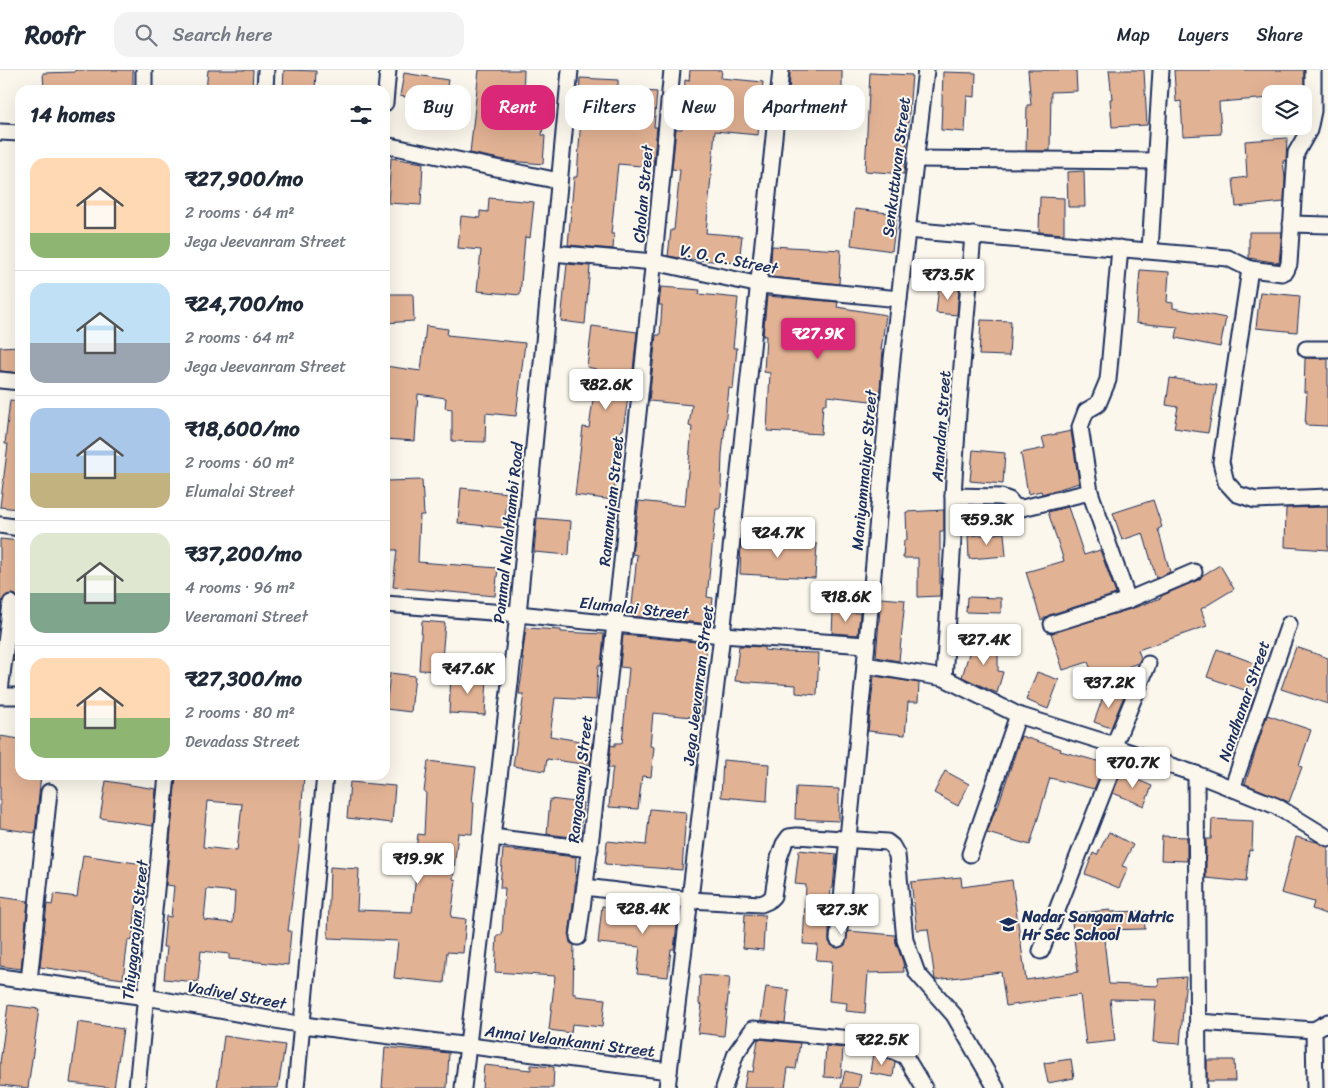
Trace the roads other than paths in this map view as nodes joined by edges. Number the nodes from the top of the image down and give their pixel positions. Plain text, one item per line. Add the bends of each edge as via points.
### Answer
1 (144, 70) edge
2 (266, 70) edge
3 (388, 70) edge
4 (570, 70) edge
5 (672, 70) edge
6 (781, 70) edge
7 (926, 70) edge
8 (1161, 70) edge
9 (1313, 70) edge
10 (144, 85) edge
11 (265, 85) edge
12 (387, 85) edge
13 (0, 132) edge
14 (15, 132) edge
15 (390, 146) edge
16 (915, 159) junction
17 (1155, 161) junction
18 (559, 181) junction
19 (1291, 224) junction
20 (1328, 225) edge
21 (907, 230) junction
22 (973, 235) junction
23 (1120, 248) junction
24 (1150, 250) junction
25 (552, 253) junction
26 (654, 262) junction
27 (1250, 269) junction
28 (760, 285) junction
29 (899, 299) junction
30 (1306, 348) dead end
31 (1328, 349) edge
32 (0, 380) edge
33 (15, 382) edge
34 (1090, 492) junction
35 (953, 496) junction
36 (1328, 497) edge
37 (0, 525) edge
38 (15, 527) edge
39 (1194, 572) dead end
40 (1128, 600) junction
41 (11, 603) dead end
42 (390, 604) edge
43 (518, 614) junction
44 (615, 624) junction
45 (1052, 624) dead end
46 (1289, 624) dead end
47 (13, 635) edge
48 (722, 635) junction
49 (866, 645) junction
50 (1148, 664) dead end
51 (865, 665) junction
52 (944, 678) junction
53 (0, 691) edge
54 (0, 696) edge
55 (15, 696) edge
56 (1018, 715) junction
57 (1117, 747) junction
58 (1196, 774) junction
59 (167, 780) edge
60 (325, 780) edge
61 (1232, 789) junction
62 (49, 792) dead end
63 (492, 837) junction
64 (1328, 838) edge
65 (848, 839) junction
66 (590, 849) junction
67 (970, 854) dead end
68 (585, 887) junction
69 (690, 900) junction
70 (578, 937) dead end
71 (838, 939) dead end
72 (1041, 952) dead end
73 (0, 977) edge
74 (29, 981) junction
75 (146, 997) junction
76 (1198, 1022) junction
77 (1328, 1022) edge
78 (303, 1025) junction
79 (1314, 1030) junction
80 (468, 1046) junction
81 (669, 1071) junction
82 (137, 1088) edge
83 (296, 1088) edge
84 (463, 1088) edge
85 (667, 1088) edge
86 (724, 1088) edge
87 (924, 1088) edge
88 (996, 1088) edge
89 (1198, 1088) edge
90 (1314, 1088) edge

1 - 10 street
2 - 11 street
3 - 12 street
4 - 18 street, Pammal Nallathambi Road
5 - 26 street, Cholan Street
6 - 28 street, Jega Jeevanram Street
7 - 16 street, Senkuttuvan Street
8 - 17 street
9 - 19 street via 1313,112 1309,130 1296,153
13 - 14 street
15 - 18 street
16 - 17 street
16 - 21 street, Senkuttuvan Street
17 - 24 street
18 - 25 street, Pammal Nallathambi Road
19 - 20 street
19 - 27 street via 1286,271
21 - 22 street
21 - 29 street, Senkuttuvan Street
22 - 23 street
22 - 35 street, Anandan Street
23 - 24 street
23 - 34 street via 1108,380 1098,404 1086,411 1080,428
24 - 27 street via 1228,258
25 - 26 street, V. O. C. Street
25 - 43 street, Pammal Nallathambi Road
26 - 28 street, V. O. C. Street
26 - 44 street, Ramanujam Street
27 - 36 street via 1221,462 1226,482 1237,494 1255,500
28 - 29 street, V. O. C. Street
28 - 48 street, Jega Jeevanram Street
29 - 49 street, Maniyammaiyar Street
30 - 31 street
32 - 33 street
34 - 35 street via 1022,508 1001,497
34 - 40 street
35 - 52 street, Anandan Street
37 - 38 street
39 - 40 street
40 - 45 street
41 - 47 street
42 - 43 street, Elumalai Street
43 - 44 street, Elumalai Street
43 - 63 street, Pammal Nallathambi Road
44 - 48 street, Elumalai Street
44 - 66 street, Rangasamy Street
46 - 61 street, Nandhanar Street
47 - 53 street
48 - 49 street, Elumalai Street
48 - 69 street, Jega Jeevanram Street
49 - 51 street, Maniyammaiyar Street
50 - 57 street
51 - 52 street
51 - 65 street, Maniyammaiyar Street
52 - 56 street
54 - 55 street
56 - 57 street
56 - 67 street
57 - 58 street
57 - 72 street
58 - 61 street
58 - 76 street
59 - 75 street, Thiyagarajan Street
60 - 78 street
61 - 64 street via 1276,806
62 - 74 street
63 - 66 street
63 - 80 street, Pammal Nallathambi Road
65 - 69 street via 790,837 779,858 773,896 761,904
65 - 71 street, Maniyammaiyar Street
65 - 88 street via 887,842 892,846 896,854 905,940 917,973 954,1015
66 - 68 street, Rangasamy Street
68 - 69 street
68 - 70 street, Rangasamy Street
69 - 81 street, Jega Jeevanram Street
73 - 74 street, Vadivel Street
74 - 75 street, Vadivel Street
75 - 78 street, Vadivel Street
75 - 82 street, Thiyagarajan Street
76 - 79 street
76 - 89 street
77 - 79 street
78 - 80 street, Vadivel Street
78 - 83 street
79 - 90 street
80 - 81 street, Annai Velankanni Street
80 - 84 street, Pammal Nallathambi Road
81 - 85 street, Jega Jeevanram Street
86 - 87 street via 736,1053 753,1029 870,1040 905,1056

